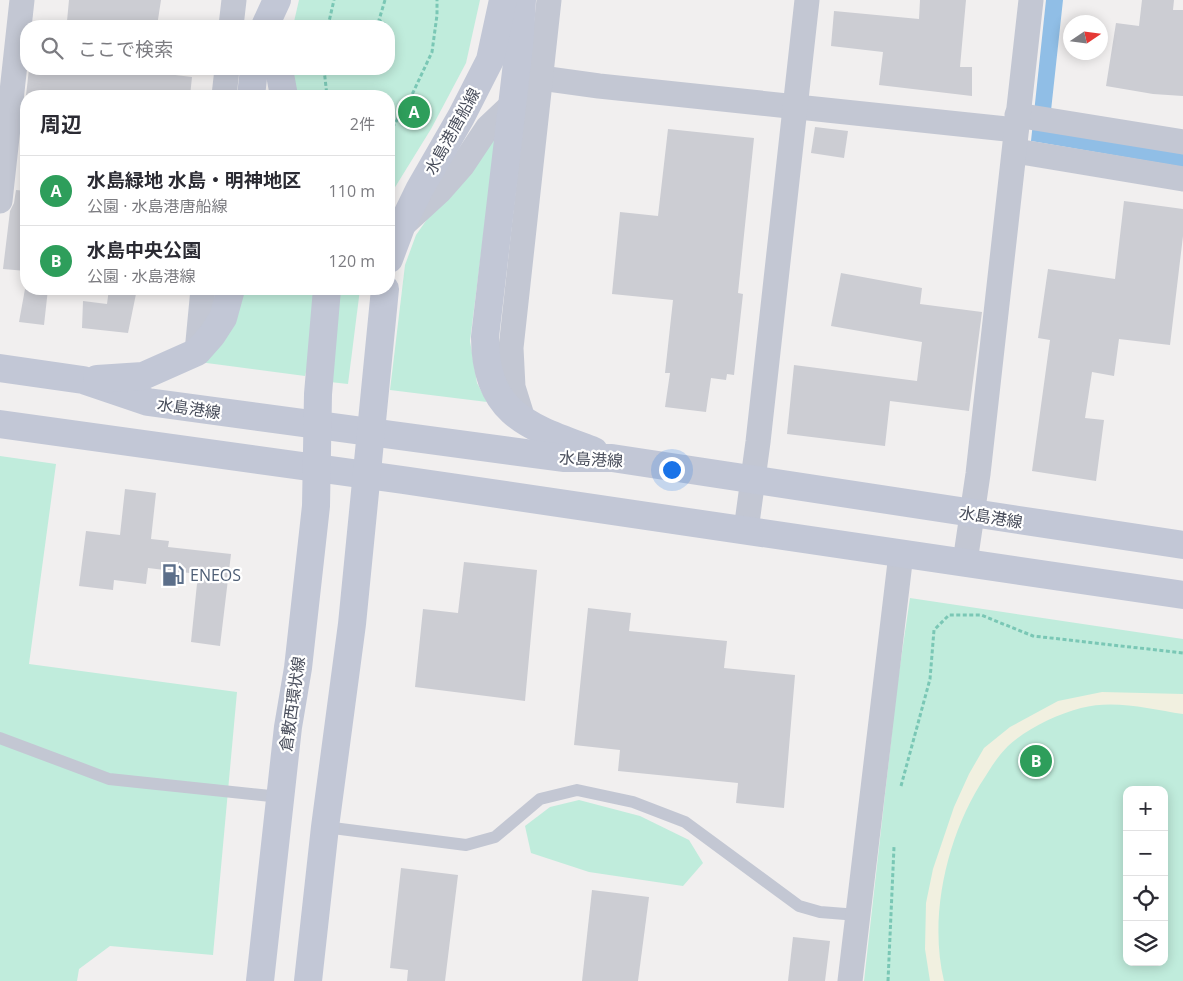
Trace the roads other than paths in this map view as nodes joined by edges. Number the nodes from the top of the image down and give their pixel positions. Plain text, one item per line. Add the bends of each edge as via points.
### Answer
1 (22, 0) edge
2 (234, 0) edge
3 (277, 0) edge
4 (504, 0) edge
5 (522, 0) edge
6 (549, 0) edge
7 (807, 0) edge
8 (1031, 0) edge
9 (232, 20) edge
10 (268, 20) edge
11 (277, 20) edge
12 (519, 46) junction
13 (226, 75) edge
14 (253, 75) edge
15 (280, 75) edge
16 (540, 78) junction
17 (225, 90) edge
18 (252, 90) edge
19 (283, 90) edge
20 (512, 105) junction
21 (796, 106) junction
22 (1027, 127) junction
23 (1183, 142) edge
24 (1183, 180) edge
25 (0, 201) edge
26 (401, 227) junction
27 (395, 243) edge
28 (202, 295) edge
29 (229, 295) edge
30 (326, 295) edge
31 (384, 295) edge
32 (196, 352) junction
33 (0, 368) edge
34 (82, 380) junction
35 (523, 419) junction
36 (0, 424) edge
37 (318, 426) junction
38 (370, 433) junction
39 (612, 458) junction
40 (317, 468) junction
41 (367, 475) junction
42 (753, 480) junction
43 (972, 514) junction
44 (746, 530) junction
45 (1183, 546) edge
46 (901, 554) junction
47 (965, 562) junction
48 (1183, 595) edge
49 (0, 738) edge
50 (280, 797) junction
51 (325, 827) junction
52 (858, 915) junction
53 (260, 981) edge
54 (308, 981) edge
55 (850, 981) edge

1 - 25 street
2 - 9 street
3 - 10 main road
3 - 11 main road
4 - 26 main road, 水島港唐船線 via 490,60
5 - 12 main road
6 - 16 street
7 - 21 street
8 - 22 street
12 - 16 street
12 - 20 main road
13 - 17 street
14 - 18 main road
15 - 19 main road
16 - 20 street
16 - 21 street
16 - 35 street via 511,348 512,387
20 - 26 street via 488,127 440,192
20 - 35 main road via 485,354 495,391 510,412
21 - 22 street
21 - 42 street
22 - 23 street
22 - 24 street
22 - 43 street
26 - 27 main road, 水島港唐船線
28 - 32 street
29 - 32 main road via 223,318
30 - 37 main road
31 - 38 main road
32 - 34 main road via 143,376
33 - 34 main road, 水島港線
34 - 37 main road, 水島港線 via 148,402
35 - 39 main road via 534,428
36 - 40 main road
37 - 38 main road, 水島港線
37 - 40 main road, 倉敷西環状線
38 - 39 main road, 水島港線 via 563,458
38 - 41 main road
39 - 42 main road, 水島港線
40 - 41 main road
40 - 50 main road, 倉敷西環状線 via 316,506 298,668
41 - 44 main road
41 - 51 main road via 352,624
42 - 43 main road, 水島港線
42 - 44 street
43 - 45 main road, 水島港線
43 - 47 street
44 - 46 main road
46 - 47 main road
46 - 52 street
47 - 48 main road
49 - 50 lane via 109,779
50 - 53 main road, 倉敷西環状線
51 - 52 lane via 466,845 495,837 540,800 576,790 633,802 685,822 799,906 820,912
51 - 54 main road
52 - 55 street

